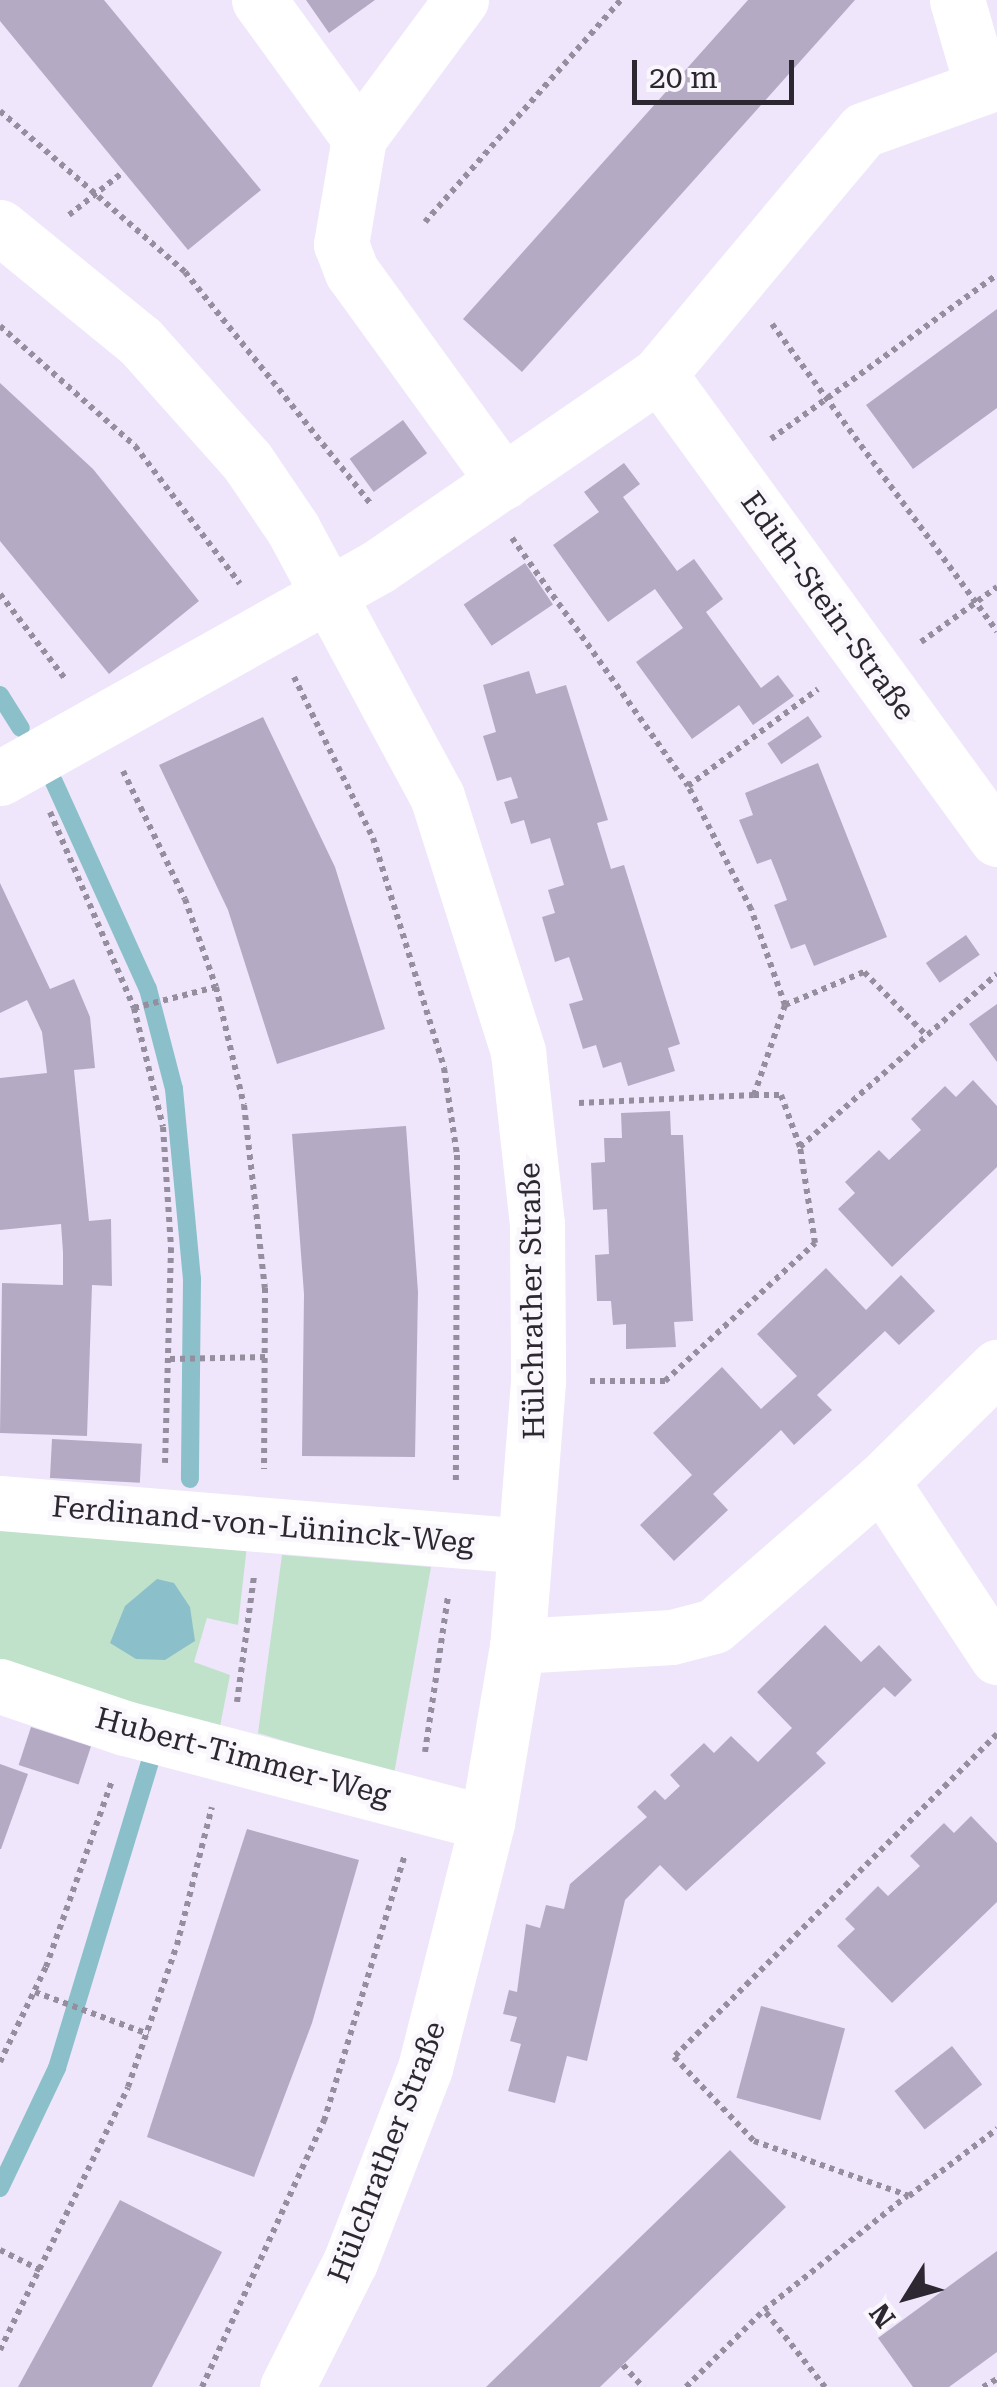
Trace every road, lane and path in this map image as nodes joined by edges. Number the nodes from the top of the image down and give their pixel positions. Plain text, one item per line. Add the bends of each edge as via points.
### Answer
1 (258, 0) edge
2 (461, 0) edge
3 (621, 0) edge
4 (958, 0) edge
5 (989, 83) edge
6 (0, 111) edge
7 (359, 138) junction
8 (123, 172) dead end
9 (98, 191) junction
10 (425, 222) dead end
11 (17, 239) edge
12 (997, 275) edge
13 (738, 279) junction
14 (0, 326) edge
15 (659, 374) junction
16 (828, 398) junction
17 (729, 470) junction
18 (493, 490) junction
19 (404, 550) junction
20 (997, 586) edge
21 (332, 593) junction
22 (0, 594) edge
23 (976, 602) junction
24 (265, 626) junction
25 (997, 630) edge
26 (870, 665) junction
27 (95, 723) junction
28 (11, 772) edge
29 (688, 786) junction
30 (997, 839) edge
31 (997, 974) edge
32 (216, 986) junction
33 (785, 1005) junction
34 (139, 1007) junction
35 (926, 1036) junction
36 (754, 1095) junction
37 (524, 1105) junction
38 (800, 1147) junction
39 (268, 1357) junction
40 (170, 1359) junction
41 (997, 1367) edge
42 (538, 1382) junction
43 (882, 1481) junction
44 (0, 1503) edge
45 (161, 1519) junction
46 (262, 1525) junction
47 (456, 1541) junction
48 (525, 1546) junction
49 (517, 1646) junction
50 (997, 1656) edge
51 (0, 1686) edge
52 (125, 1728) junction
53 (997, 1734) edge
54 (224, 1754) junction
55 (417, 1804) junction
56 (487, 1823) junction
57 (35, 1992) junction
58 (148, 2034) junction
59 (0, 2062) edge
60 (997, 2129) edge
61 (908, 2196) junction
62 (0, 2250) edge
63 (44, 2272) junction
64 (764, 2310) junction
65 (0, 2350) edge
66 (623, 2364) dead end
67 (997, 2379) edge
68 (202, 2387) edge
69 (287, 2387) edge
70 (643, 2387) edge
71 (686, 2387) edge
72 (825, 2387) edge
73 (983, 2387) edge

1 - 7 street
2 - 7 street
3 - 10 path
4 - 5 street
5 - 13 street via 863,130
6 - 9 path
7 - 18 street via 342,221 345,260
8 - 9 path
9 - 11 path
9 - 19 path via 185,272
11 - 21 street, Hülchrather Straße via 140,342 224,436
12 - 16 path
13 - 15 street
13 - 16 path
14 - 24 path via 135,446
15 - 17 street, Edith-Stein-Straße
15 - 18 street
16 - 17 path
16 - 23 path
17 - 26 street, Edith-Stein-Straße
18 - 19 street
18 - 29 path
19 - 21 street
20 - 23 path
21 - 24 street
21 - 37 street, Hülchrather Straße via 443,812 509,1010
22 - 27 path
23 - 25 path
23 - 26 path
24 - 27 street
24 - 47 path via 373,838 444,1068 457,1155
26 - 29 path
26 - 30 street, Edith-Stein-Straße
27 - 28 street
27 - 32 path via 149,816
28 - 34 path via 64,836
29 - 33 path via 750,909
31 - 35 path
32 - 34 path
32 - 39 path via 258,1199
33 - 35 path via 864,972
33 - 36 path
34 - 40 path via 163,1127
35 - 38 path
36 - 37 path
36 - 38 path via 781,1095
37 - 42 street, Hülchrather Straße via 537,1223
38 - 42 path via 815,1243 665,1381
39 - 40 path
39 - 46 path
40 - 45 path
41 - 43 street
42 - 48 street, Hülchrather Straße
43 - 49 street via 714,1626 672,1637
43 - 50 street
44 - 45 street, Ferdinand-von-Lüninck-Weg
45 - 46 street, Ferdinand-von-Lüninck-Weg
46 - 47 street, Ferdinand-von-Lüninck-Weg
46 - 54 path
47 - 48 street, Ferdinand-von-Lüninck-Weg
47 - 55 path
48 - 49 street, Hülchrather Straße
49 - 56 street, Hülchrather Straße
51 - 52 street, Hubert-Timmer-Weg
52 - 54 street, Hubert-Timmer-Weg
52 - 57 path via 93,1842
53 - 61 path via 674,2057 754,2141
54 - 55 street, Hubert-Timmer-Weg
54 - 58 path
55 - 56 street, Hubert-Timmer-Weg
55 - 68 path via 324,2120
56 - 69 street, Hülchrather Straße via 425,2068 350,2262
57 - 58 path
57 - 59 path
58 - 63 path
60 - 61 path
61 - 64 path
62 - 63 path
63 - 65 path
64 - 71 path
64 - 72 path
66 - 70 path
67 - 73 path

